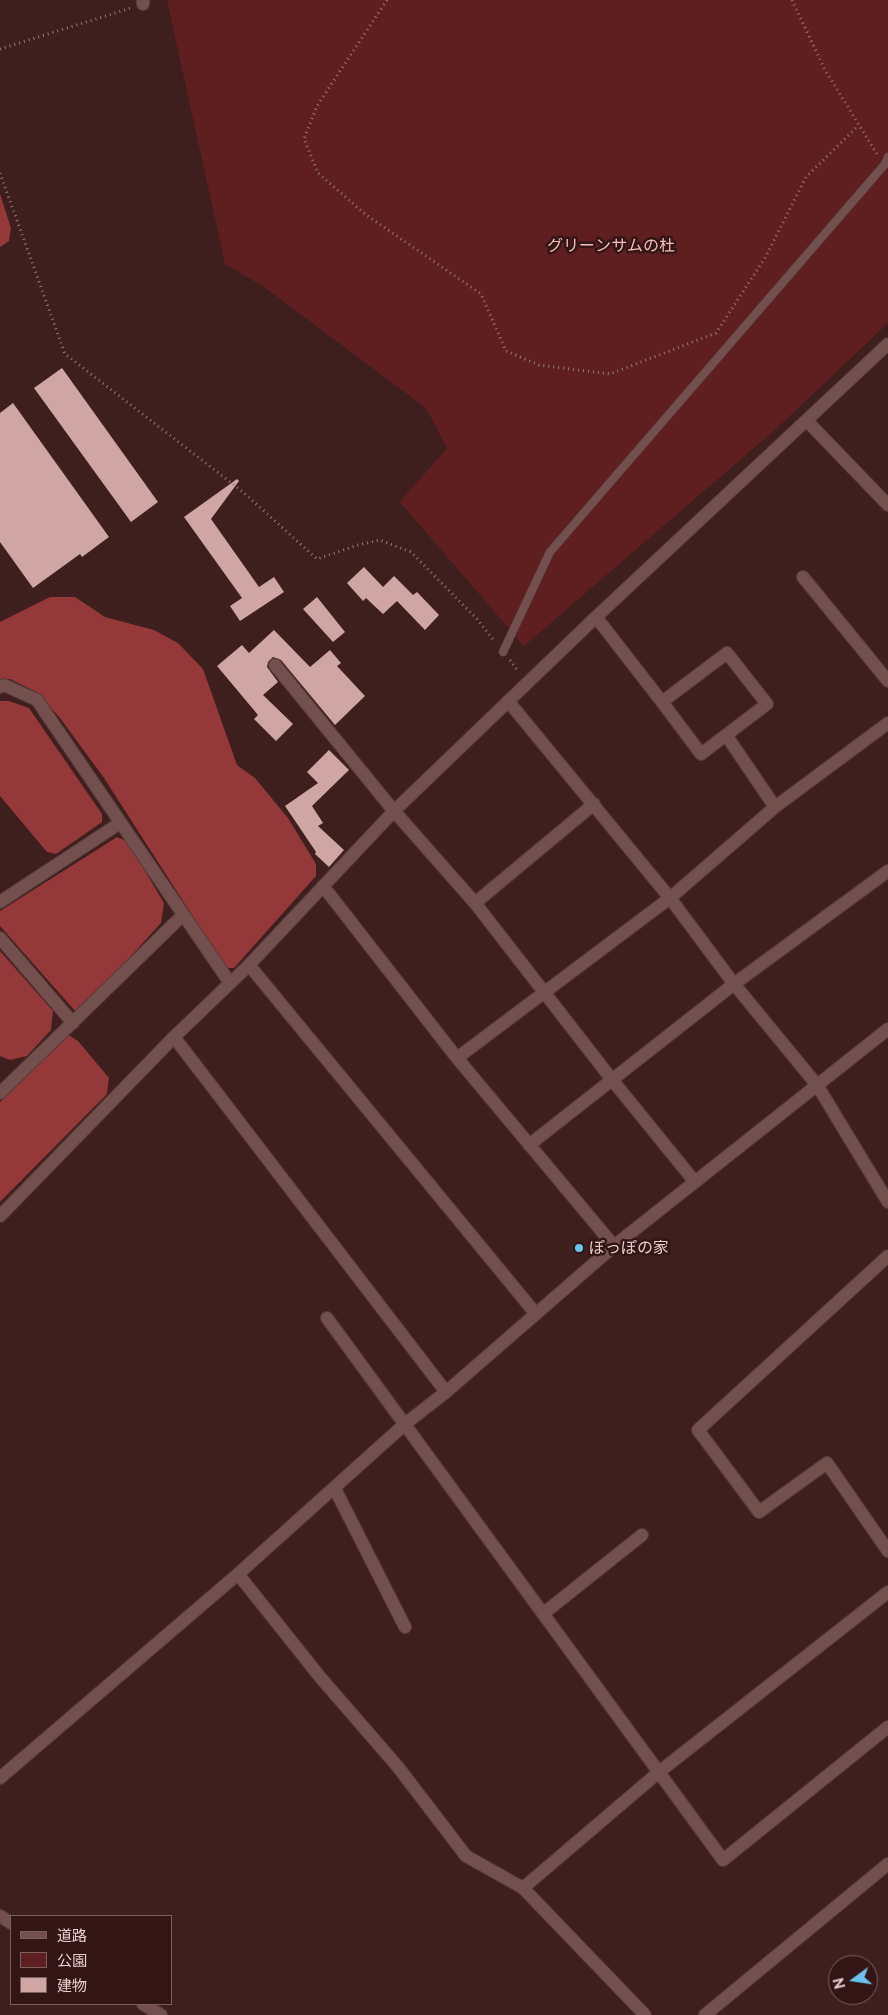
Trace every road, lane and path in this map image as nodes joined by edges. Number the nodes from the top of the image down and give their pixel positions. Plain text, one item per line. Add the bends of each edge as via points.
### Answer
1 (387, 0) edge
2 (792, 0) edge
3 (143, 2) edge
4 (0, 49) edge
5 (858, 126) junction
6 (886, 161) edge
7 (0, 173) edge
8 (887, 348) edge
9 (807, 421) junction
10 (888, 505) edge
11 (802, 577) dead end
12 (596, 617) junction
13 (503, 652) junction
14 (275, 664) dead end
15 (888, 681) edge
16 (527, 682) junction
17 (0, 687) edge
18 (508, 701) junction
19 (662, 702) junction
20 (888, 723) edge
21 (726, 735) junction
22 (594, 804) junction
23 (775, 807) junction
24 (394, 810) junction
25 (120, 823) junction
26 (888, 871) edge
27 (323, 886) junction
28 (670, 898) junction
29 (0, 902) edge
30 (475, 903) junction
31 (183, 915) junction
32 (0, 938) edge
33 (248, 965) junction
34 (230, 983) junction
35 (734, 984) junction
36 (544, 992) junction
37 (73, 1023) junction
38 (888, 1028) edge
39 (174, 1037) junction
40 (457, 1058) junction
41 (613, 1081) junction
42 (817, 1085) junction
43 (0, 1093) edge
44 (529, 1145) junction
45 (695, 1182) junction
46 (888, 1202) edge
47 (0, 1216) edge
48 (614, 1246) junction
49 (888, 1256) edge
50 (536, 1314) junction
51 (327, 1318) dead end
52 (446, 1392) junction
53 (405, 1424) junction
54 (334, 1489) junction
55 (642, 1535) dead end
56 (888, 1551) edge
57 (238, 1574) junction
58 (888, 1592) edge
59 (544, 1614) junction
60 (405, 1627) dead end
61 (888, 1727) edge
62 (659, 1772) junction
63 (0, 1778) edge
64 (888, 1864) edge
65 (523, 1888) junction
66 (145, 2005) edge
67 (161, 2015) edge
68 (645, 2015) edge
69 (705, 2015) edge

1 - 5 path via 317,106 304,139 318,173 365,214 481,294 506,351 539,365 610,374 716,333 765,258 806,177
2 - 5 path via 825,70
3 - 4 path
5 - 6 path
6 - 13 lane via 550,552
7 - 13 path via 65,354 243,492 317,558 380,540 411,552 477,619
8 - 9 street
9 - 10 street
9 - 12 street
11 - 15 street
12 - 16 street
12 - 19 street
13 - 16 path
14 - 24 street
16 - 18 street
17 - 25 street via 4,685 37,700
18 - 22 street
18 - 24 street
19 - 21 street via 701,754
19 - 21 street via 727,653 766,704
20 - 23 street
21 - 23 street
22 - 28 street
22 - 30 street
23 - 28 street
24 - 27 street
24 - 30 street
25 - 29 street
25 - 31 street
26 - 35 street
27 - 33 street
27 - 40 street
28 - 35 street
28 - 36 street
30 - 36 street
31 - 34 street
31 - 37 street
32 - 37 street
33 - 34 street
33 - 50 street
34 - 39 street
35 - 41 street
35 - 42 street
36 - 40 street
36 - 41 street
37 - 43 street
38 - 42 street
39 - 47 street
39 - 52 street
40 - 44 street
41 - 44 street
41 - 45 street
42 - 45 street
42 - 46 street
44 - 48 street
45 - 48 street
48 - 50 street
49 - 56 street via 698,1430 759,1512 827,1463
50 - 52 street
51 - 53 street
52 - 53 street
53 - 54 street
53 - 59 street
54 - 57 street
54 - 60 street
55 - 59 street
57 - 63 street
57 - 65 street via 320,1677 398,1767 466,1856
58 - 62 street
59 - 62 street
61 - 62 street via 723,1860
62 - 65 street
64 - 69 street
65 - 68 street
66 - 67 street

